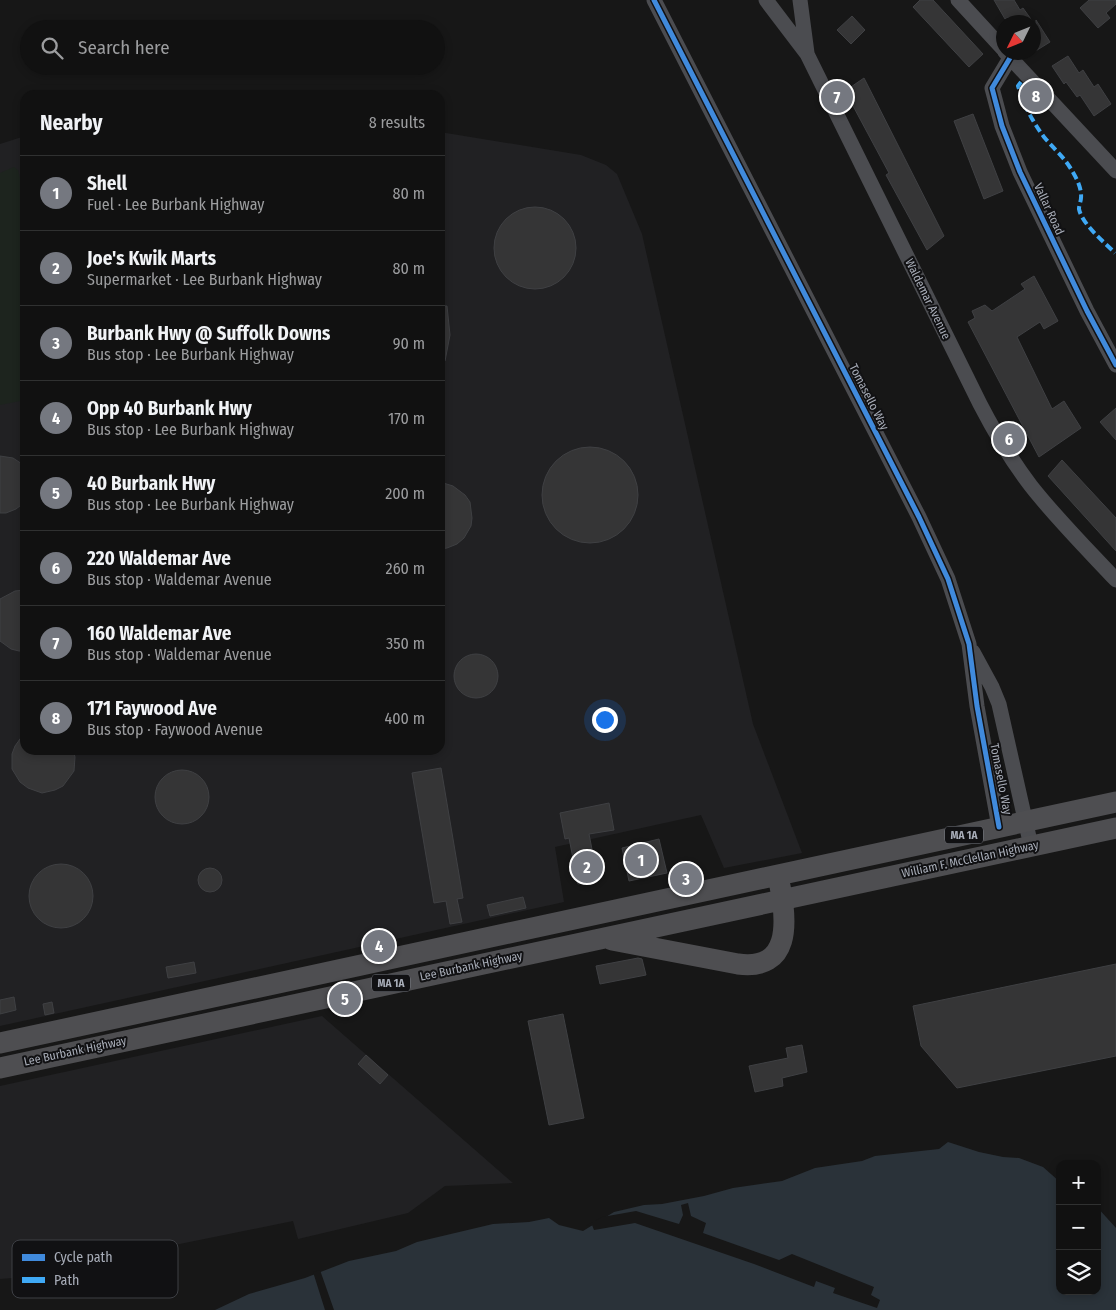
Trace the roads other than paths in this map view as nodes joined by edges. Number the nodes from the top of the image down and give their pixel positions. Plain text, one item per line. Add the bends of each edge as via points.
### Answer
1 (654, 0) edge
2 (766, 0) edge
3 (800, 0) edge
4 (958, 0) edge
5 (996, 43) edge
6 (807, 54) junction
7 (1004, 60) edge
8 (1012, 60) edge
9 (1116, 171) edge
10 (1116, 365) edge
11 (1116, 580) edge
12 (969, 644) junction
13 (1116, 802) edge
14 (1026, 822) junction
15 (999, 827) junction
16 (1116, 828) edge
17 (1031, 846) junction
18 (812, 868) joint
19 (778, 876) junction
20 (824, 891) joint
21 (783, 900) junction
22 (602, 938) junction
23 (0, 1042) edge
24 (0, 1068) edge

1 - 12 street, Tomasello Way via 934,548 954,595
2 - 6 street, Waldemar Avenue
3 - 6 street
4 - 5 street
6 - 11 street, Waldemar Avenue via 998,437 1040,497
7 - 10 street, Vallar Road via 992,88 1002,126 1020,172
8 - 9 street
12 - 14 street, Tomasello Way via 999,704
12 - 15 street, Tomasello Way
13 - 14 highway, William F. McClellan Highway / MA 1A
14 - 15 highway, William F. McClellan Highway / MA 1A
14 - 17 street, Tomasello Way
15 - 18 highway, William F. McClellan Highway / MA 1A
16 - 17 highway, William F. McClellan Highway / MA 1A
17 - 20 highway, William F. McClellan Highway / MA 1A
18 - 19 highway, Lee Burbank Highway / MA 1A
19 - 21 highway
19 - 23 highway, Lee Burbank Highway / MA 1A
20 - 21 highway, Lee Burbank Highway / MA 1A
21 - 22 highway, Lee Burbank Highway / MA 1A
21 - 22 highway via 785,925 781,943 772,956 758,963 738,964
22 - 24 highway, Lee Burbank Highway / MA 1A

